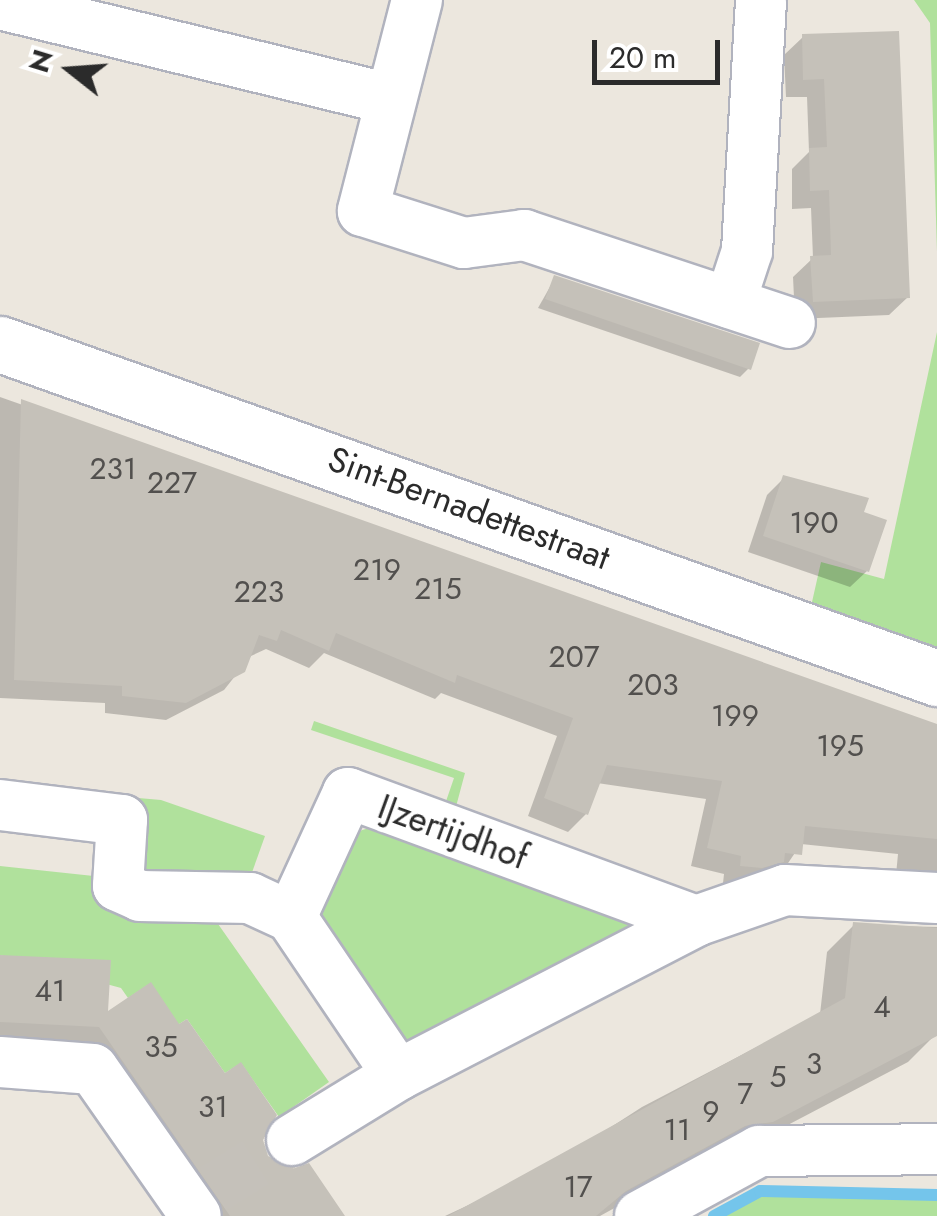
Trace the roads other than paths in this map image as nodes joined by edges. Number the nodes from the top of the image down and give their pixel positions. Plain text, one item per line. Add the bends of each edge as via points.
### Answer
1 (417, 0) edge
2 (760, 0) edge
3 (0, 4) edge
4 (391, 99) junction
5 (730, 303) junction
6 (790, 323) dead end
7 (0, 344) edge
8 (937, 678) edge
9 (0, 805) edge
10 (937, 898) edge
11 (291, 918) junction
12 (696, 921) junction
13 (0, 1062) edge
14 (398, 1075) junction
15 (292, 1140) tunnel mouth
16 (937, 1149) edge
17 (199, 1203) edge
18 (640, 1216) edge

1 - 4 street
2 - 5 street via 748,251
3 - 4 street
4 - 5 street via 363,211 464,243 524,235
5 - 6 street
7 - 8 street, Sint-Bernadettestraat
9 - 11 street via 122,820 118,886 140,896 250,898
10 - 12 street via 785,890
11 - 12 street, IJzertijdhof via 348,793
11 - 14 street
12 - 14 street
13 - 17 street via 93,1069
14 - 15 street
16 - 18 street via 759,1151

